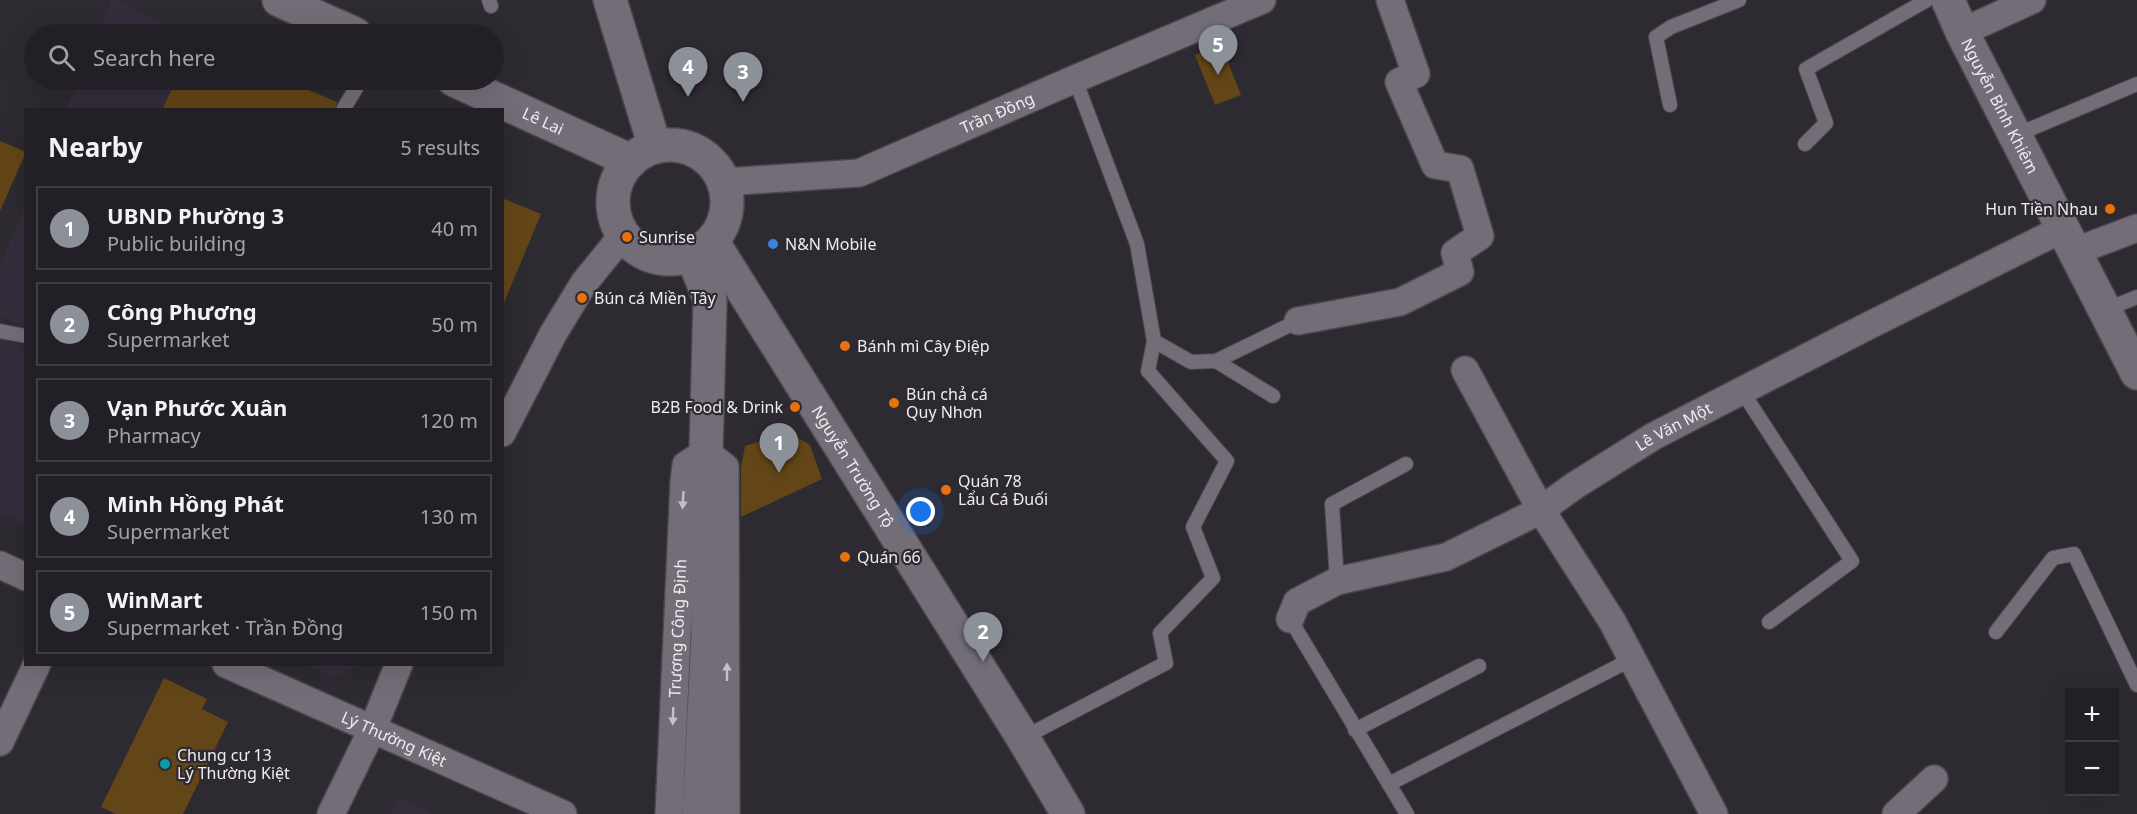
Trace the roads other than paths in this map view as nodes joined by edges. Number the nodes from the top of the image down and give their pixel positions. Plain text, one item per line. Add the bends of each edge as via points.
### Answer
1 (279, 0) edge
2 (610, 0) edge
3 (1262, 0) edge
4 (1390, 0) edge
5 (1739, 0) edge
6 (1926, 0) edge
7 (1948, 0) edge
8 (2032, 0) edge
9 (333, 24) edge
10 (1962, 32) junction
11 (1075, 79) junction
12 (2137, 84) edge
13 (355, 90) edge
14 (480, 90) edge
15 (1670, 105) dead end
16 (344, 108) edge
17 (2016, 135) junction
18 (1805, 144) dead end
19 (643, 154) junction
20 (724, 182) junction
21 (2137, 228) edge
22 (624, 235) junction
23 (2070, 239) junction
24 (702, 248) junction
25 (2137, 297) edge
26 (2105, 310) junction
27 (1298, 321) joint
28 (0, 331) edge
29 (24, 336) edge
30 (1154, 341) junction
31 (1216, 361) junction
32 (1465, 370) dead end
33 (2137, 373) edge
34 (1742, 392) junction
35 (1273, 396) dead end
36 (504, 429) edge
37 (1407, 464) dead end
38 (1541, 510) junction
39 (0, 566) edge
40 (24, 576) edge
41 (1337, 581) junction
42 (1290, 619) joint
43 (1769, 622) dead end
44 (1996, 632) dead end
45 (704, 634) junction
46 (1632, 659) junction
47 (35, 666) edge
48 (231, 666) edge
49 (398, 666) edge
50 (1479, 666) dead end
51 (2137, 685) edge
52 (373, 728) junction
53 (1355, 730) junction
54 (1023, 738) junction
55 (0, 742) edge
56 (1934, 779) dead end
57 (1389, 784) junction
58 (331, 814) edge
59 (563, 814) edge
60 (669, 814) edge
61 (699, 814) edge
62 (726, 814) edge
63 (1068, 814) edge
64 (1407, 814) edge
65 (1714, 814) edge
66 (1896, 814) edge

1 - 9 street
2 - 19 street
3 - 11 street, Trần Đồng
4 - 27 street via 1416,74 1399,82 1435,165 1460,169 1480,236 1455,253 1460,272 1400,302
5 - 15 lane via 1671,27 1656,37
6 - 18 lane via 1806,69 1826,123
7 - 10 street, Nguyễn Bỉnh Khiêm
8 - 10 street
10 - 17 street, Nguyễn Bỉnh Khiêm
11 - 20 street, Trần Đồng via 859,173
11 - 30 lane via 1137,244
12 - 17 lane
13 - 16 lane
14 - 19 street, Lê Lai
17 - 23 street, Nguyễn Bỉnh Khiêm
19 - 20 street via 669,145 684,146 709,159
19 - 22 street via 621,174 615,189 613,205
20 - 24 street via 725,219
21 - 23 street, Lê Văn Một
22 - 24 street via 647,254 662,258 677,258
22 - 36 street via 584,283
23 - 26 street, Nguyễn Bỉnh Khiêm
23 - 34 street, Lê Văn Một via 1860,330
24 - 45 street, Trương Công Định via 710,300
24 - 54 street, Nguyễn Trường Tộ
25 - 26 lane
26 - 33 street, Nguyễn Bỉnh Khiêm
27 - 31 lane
28 - 29 lane
30 - 31 lane via 1191,362
30 - 54 lane via 1148,371 1227,460 1193,527 1213,578 1160,633 1166,663
31 - 35 lane
32 - 38 street
34 - 38 street, Lê Văn Một via 1654,436
34 - 43 lane via 1852,561
37 - 41 lane via 1332,504
38 - 41 street, Lê Văn Một via 1446,557
38 - 46 street
39 - 40 street
41 - 42 street, Lê Văn Một via 1297,602
42 - 53 lane
44 - 51 lane via 2053,558 2074,554
45 -> 60 street, Trương Công Định
45 - 61 street, Trương Công Định
62 -> 45 street, Trương Công Định
46 - 57 lane
46 - 65 street
47 - 55 street
48 - 52 street, Lý Thường Kiệt
49 - 52 street
50 - 53 lane
52 - 58 street
52 - 59 street, Lý Thường Kiệt
53 - 57 lane
54 - 63 street, Nguyễn Trường Tộ
56 - 66 street
57 - 64 lane

